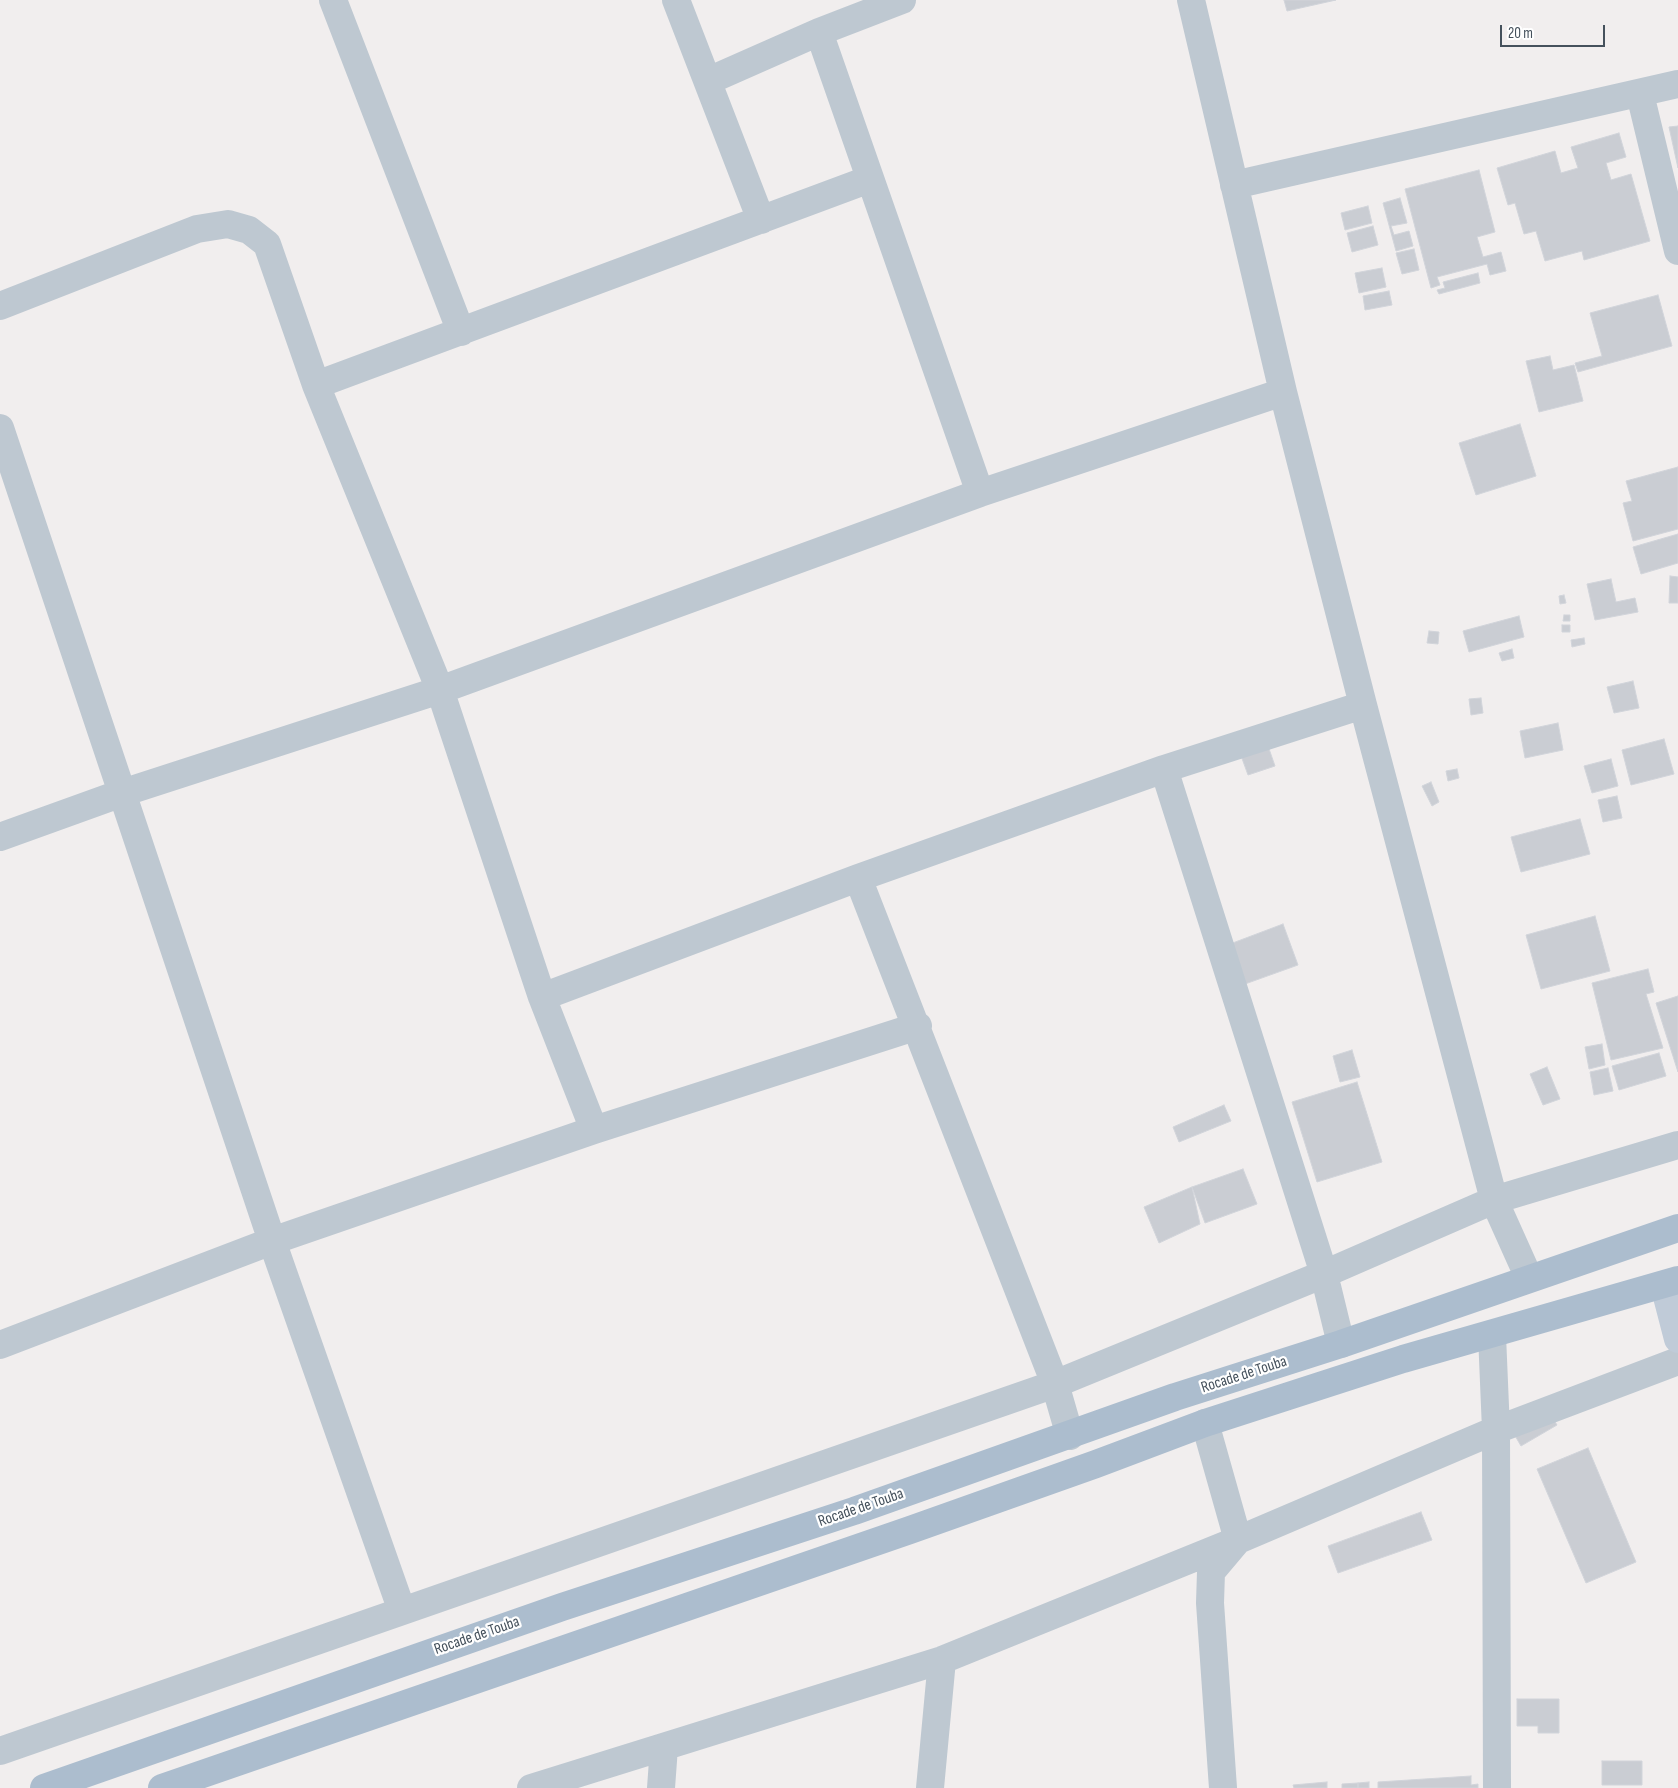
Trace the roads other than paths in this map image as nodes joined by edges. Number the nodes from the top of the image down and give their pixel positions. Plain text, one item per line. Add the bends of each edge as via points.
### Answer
1 (333, 0) edge
2 (676, 0) edge
3 (902, 0) edge
4 (1191, 0) edge
5 (819, 32) junction
6 (708, 81) junction
7 (1678, 84) edge
8 (1640, 94) junction
9 (870, 179) junction
10 (1234, 185) junction
11 (761, 220) junction
12 (1678, 251) edge
13 (0, 306) edge
14 (461, 332) junction
15 (316, 384) junction
16 (1282, 392) junction
17 (0, 428) edge
18 (980, 493) junction
19 (440, 690) junction
20 (1363, 705) junction
21 (1164, 769) junction
22 (122, 793) junction
23 (0, 837) edge
24 (858, 878) junction
25 (542, 997) junction
26 (918, 1026) junction
27 (594, 1130) junction
28 (1678, 1145) edge
29 (1494, 1200) junction
30 (1678, 1228) edge
31 (272, 1240) junction
32 (1324, 1274) junction
33 (1528, 1278) junction
34 (1671, 1282) edge
35 (1492, 1335) junction
36 (1678, 1339) edge
37 (1341, 1344) junction
38 (0, 1345) edge
39 (1678, 1361) edge
40 (1056, 1384) junction
41 (1205, 1423) junction
42 (1496, 1430) junction
43 (1070, 1436) junction
44 (1238, 1540) junction
45 (402, 1611) junction
46 (942, 1660) junction
47 (664, 1747) junction
48 (0, 1751) edge
49 (44, 1788) edge
50 (162, 1788) edge
51 (531, 1788) edge
52 (662, 1788) edge
53 (930, 1788) edge
54 (1223, 1788) edge
55 (1497, 1788) edge

1 - 14 street
2 - 6 street
3 - 5 street
4 - 10 street
5 - 6 street
5 - 9 street
6 - 11 street
7 - 8 street
8 - 10 street
8 - 12 street
9 - 11 street
9 - 18 street
10 - 16 street
11 - 14 street
13 - 15 street via 197,229 228,224 249,230 267,244
14 - 15 street
15 - 19 street
16 - 18 street
16 - 20 street
17 - 22 street
18 - 19 street
19 - 22 street
19 - 25 street
20 - 21 street
20 - 29 street
21 - 24 street
21 - 32 street
22 - 23 street
22 - 31 street
24 - 25 street
24 - 26 street
25 - 27 street
26 - 27 street
26 - 40 street
27 - 31 street
28 - 29 street
29 - 32 street
29 - 33 street
30 - 33 main road, Rocade de Touba
31 - 38 street
31 - 45 street
32 - 37 street
32 - 40 street
33 - 37 main road, Rocade de Touba
34 - 35 main road, Rocade de Touba
34 - 36 street
35 - 41 main road, Rocade de Touba via 1403,1359
35 - 42 street
37 - 43 main road, Rocade de Touba via 1175,1397
39 - 42 street
40 - 43 street
40 - 45 street
41 - 44 street
41 - 50 main road, Rocade de Touba via 910,1530
42 - 44 street
42 - 55 street
43 - 49 main road, Rocade de Touba via 562,1607
44 - 46 street
44 - 54 street via 1212,1572 1210,1603
45 - 48 street
46 - 47 street
46 - 53 street
47 - 51 street
47 - 52 street

